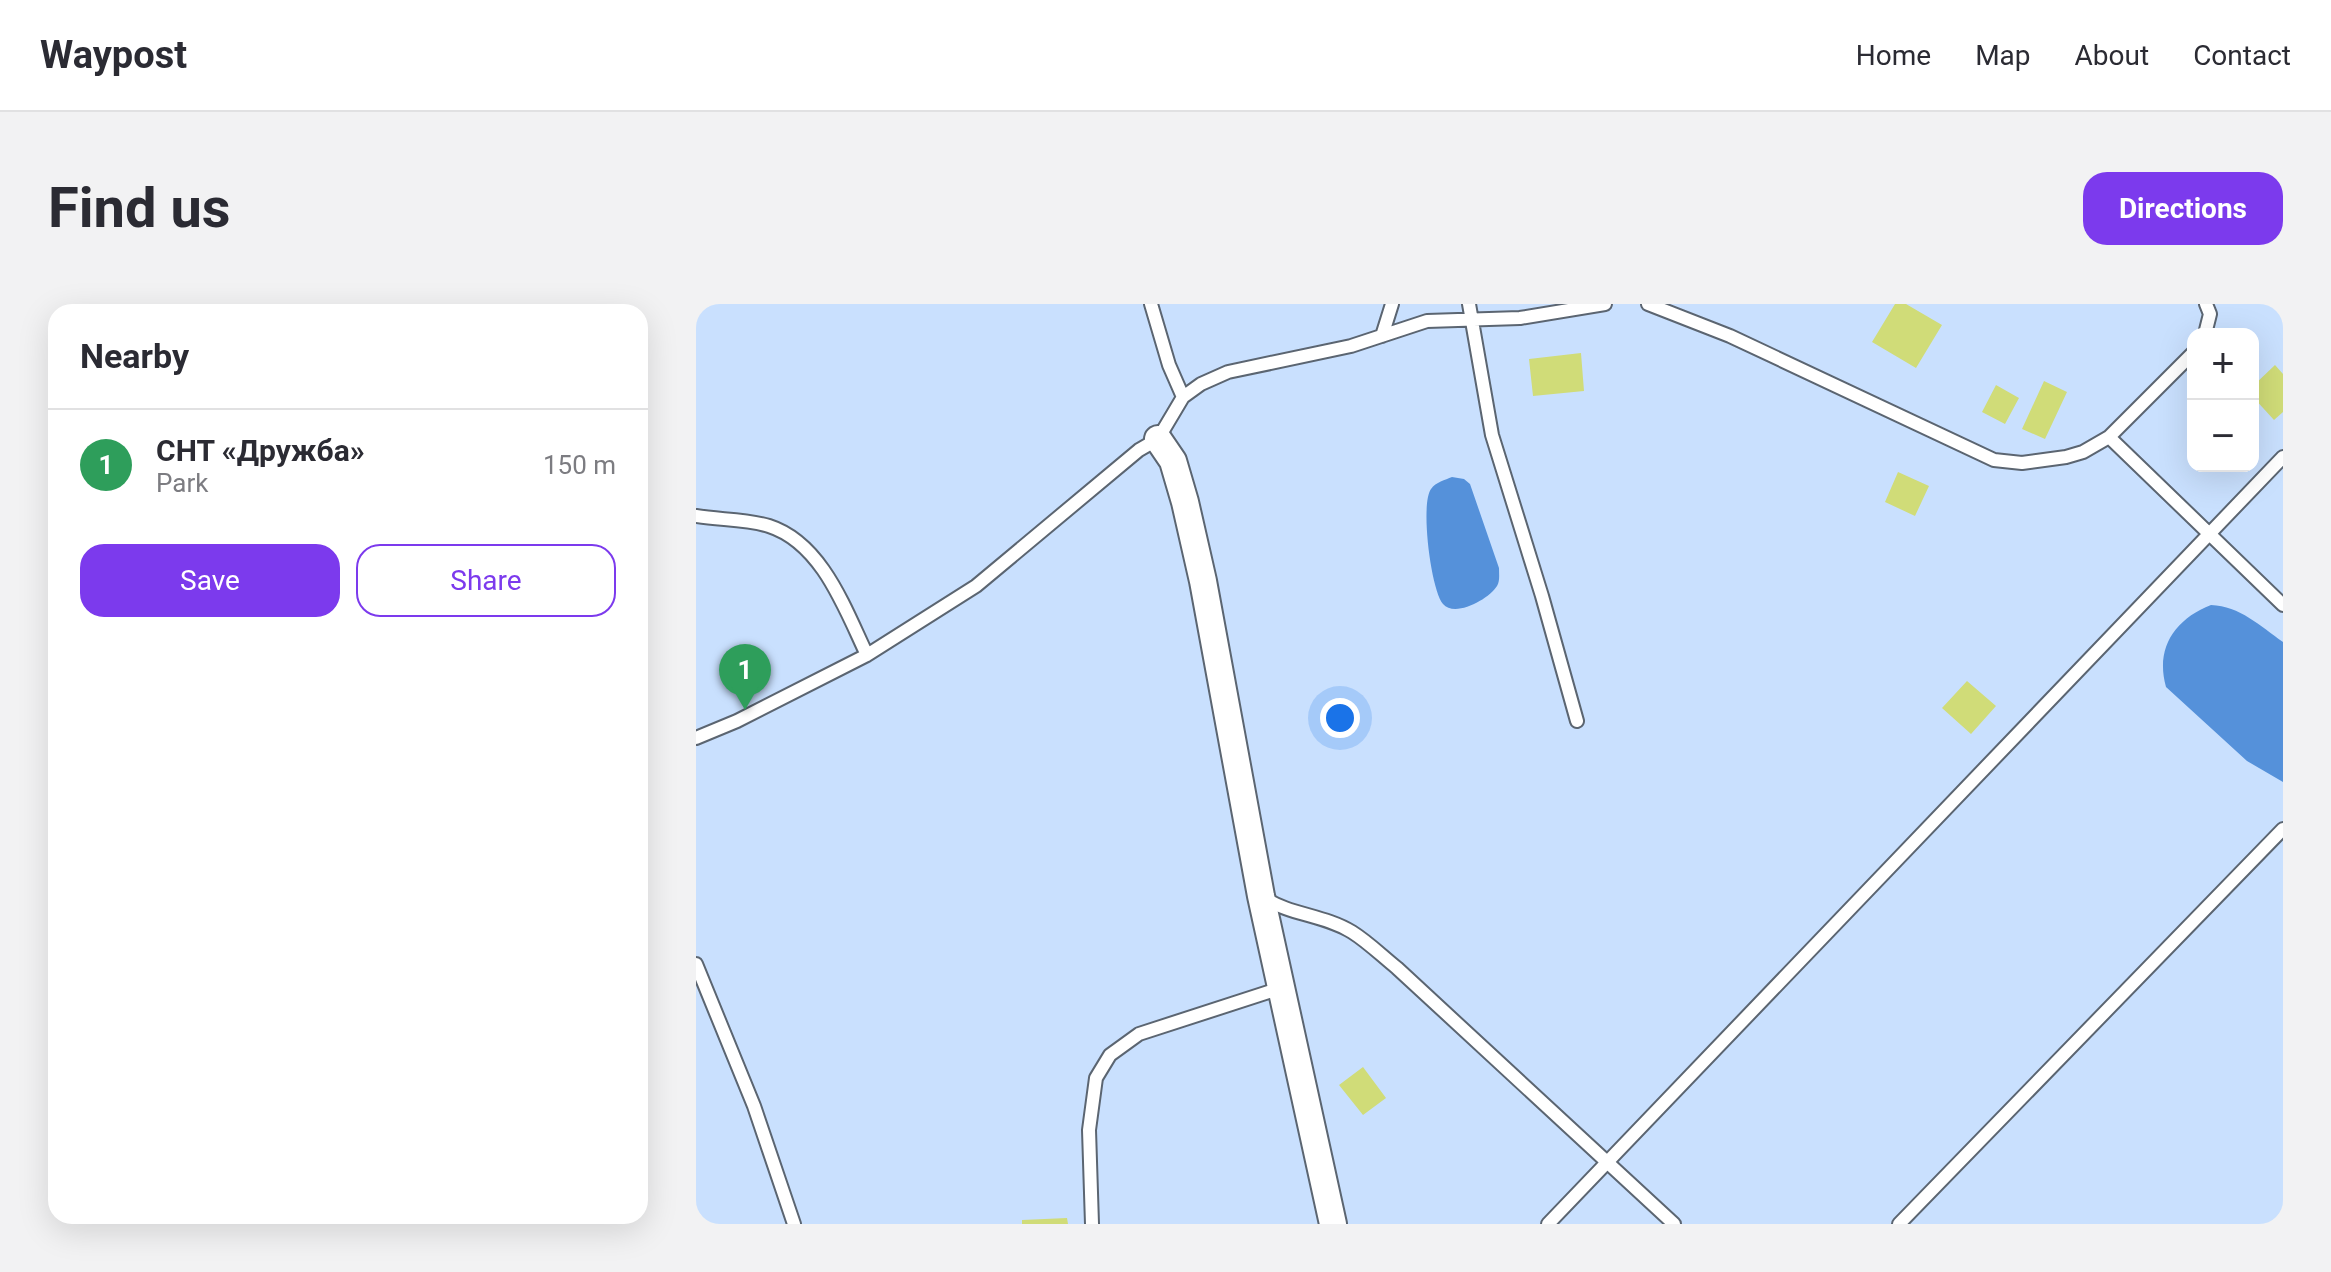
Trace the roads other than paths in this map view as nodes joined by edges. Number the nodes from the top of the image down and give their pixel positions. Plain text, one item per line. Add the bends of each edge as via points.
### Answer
1 (1151, 304) edge
2 (1392, 304) edge
3 (1469, 304) edge
4 (1605, 304) edge
5 (1648, 304) edge
6 (2206, 304) edge
7 (1472, 320) junction
8 (2206, 328) edge
9 (1382, 336) junction
10 (2187, 359) edge
11 (1183, 397) junction
12 (2109, 437) junction
13 (1158, 439) junction
14 (2283, 457) edge
15 (696, 516) edge
16 (2208, 533) junction
17 (2283, 605) edge
18 (867, 655) junction
19 (1577, 721) dead end
20 (696, 738) edge
21 (2283, 829) edge
22 (1261, 896) junction
23 (696, 964) edge
24 (1281, 988) junction
25 (1609, 1161) junction
26 (794, 1224) edge
27 (1092, 1224) edge
28 (1333, 1224) edge
29 (1548, 1224) edge
30 (1674, 1224) edge
31 (1899, 1224) edge

1 - 11 lane
2 - 9 lane
3 - 7 lane
4 - 7 lane
5 - 12 lane via 1730,336 1994,460 2022,463 2066,457
6 - 8 lane
7 - 9 lane via 1427,321
7 - 19 lane via 1492,435
9 - 11 lane via 1228,372
10 - 12 lane
11 - 13 lane
12 - 16 lane
13 - 18 lane via 976,586
13 - 22 street via 1173,461 1188,515
14 - 16 lane
15 - 18 lane via 784,532 814,557
16 - 17 lane
16 - 25 lane
18 - 20 lane
21 - 31 lane
22 - 24 street
22 - 25 lane via 1351,932
23 - 26 lane via 754,1106
24 - 27 lane via 1139,1034 1110,1055 1096,1078 1089,1130
24 - 28 street
25 - 29 lane
25 - 30 lane

